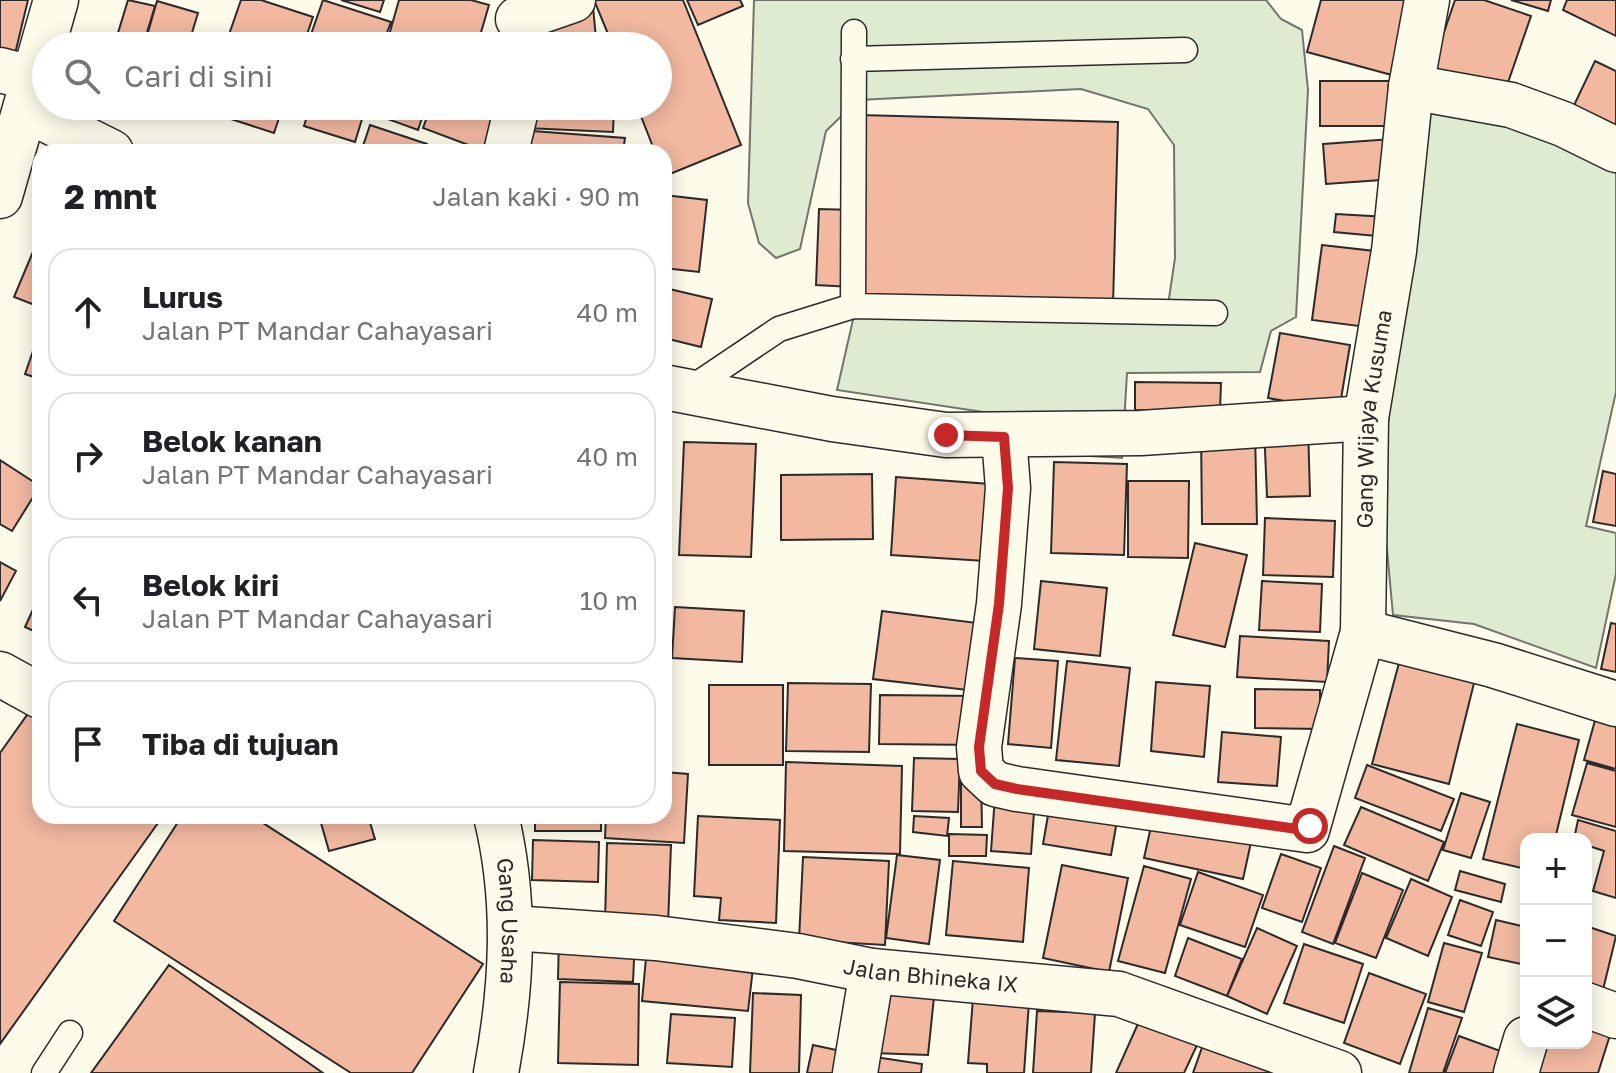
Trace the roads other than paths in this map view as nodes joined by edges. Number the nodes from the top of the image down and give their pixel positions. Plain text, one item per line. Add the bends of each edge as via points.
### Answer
1 (56, 0) edge
2 (573, 0) edge
3 (1427, 0) edge
4 (517, 22) edge
5 (43, 32) edge
6 (854, 32) dead end
7 (1185, 50) dead end
8 (32, 59) edge
9 (853, 59) junction
10 (21, 86) edge
11 (1411, 87) junction
12 (67, 120) edge
13 (514, 120) edge
14 (100, 144) edge
15 (508, 144) edge
16 (1616, 150) edge
17 (0, 196) edge
18 (853, 306) junction
19 (1215, 313) dead end
20 (674, 390) edge
21 (1366, 418) junction
22 (1004, 437) junction
23 (1363, 632) junction
24 (0, 674) edge
25 (32, 692) edge
26 (1616, 704) edge
27 (497, 824) edge
28 (512, 928) junction
29 (872, 971) junction
30 (1592, 1007) edge
31 (1616, 1016) edge
32 (70, 1033) dead end
33 (1523, 1049) edge
34 (44, 1073) edge
35 (496, 1073) edge
36 (855, 1073) edge
37 (1339, 1073) edge
38 (1516, 1073) edge

1 - 5 street
2 - 4 street
3 - 11 street, Gang Wijaya Kusuma
6 - 9 lane
7 - 9 lane
8 - 10 street
9 - 18 lane
10 - 17 street
11 - 16 street via 1511,105
11 - 21 street, Gang Wijaya Kusuma via 1394,251
12 - 14 street
13 - 15 street
18 - 19 lane
18 - 20 lane via 779,329
20 - 22 street via 860,423
21 - 22 street
21 - 23 street, Gang Wijaya Kusuma
22 - 23 street, Gang Wijaya Kusuma via 1008,488 999,604 979,747 981,771 995,784 1304,830 1310,826
23 - 26 street
24 - 25 street
27 - 28 street, Gang Usaha
28 - 29 street, Jalan Bhineka IX via 656,938
28 - 35 street, Gang Usaha
29 - 36 street
29 - 37 street, Jalan Bhineka IX via 1119,994
30 - 31 street
32 - 34 lane
33 - 38 street

